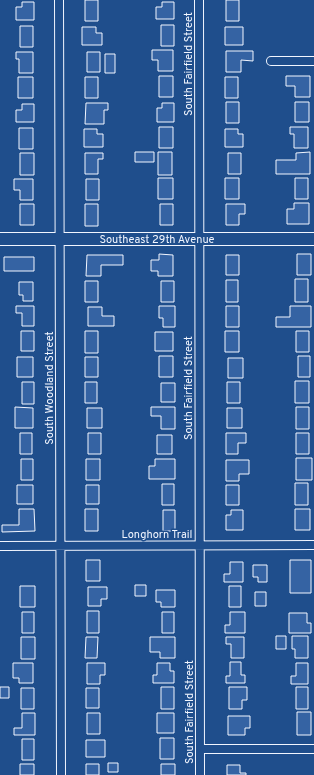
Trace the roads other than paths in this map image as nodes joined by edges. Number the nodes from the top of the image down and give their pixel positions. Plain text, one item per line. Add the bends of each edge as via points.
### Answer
1 (59, 0) edge
2 (199, 0) edge
3 (271, 61) dead end
4 (314, 61) edge
5 (0, 239) edge
6 (60, 239) junction
7 (199, 239) junction
8 (314, 239) edge
9 (60, 545) junction
10 (200, 545) junction
11 (314, 545) edge
12 (0, 546) edge
13 (200, 749) junction
14 (314, 749) edge
15 (61, 775) edge
16 (200, 775) edge

1 - 6 street, South Woodland Street
2 - 7 street, South Fairfield Street
3 - 4 street
5 - 6 street, Southeast 29th Avenue
6 - 7 street, Southeast 29th Avenue
6 - 9 street, South Woodland Street
7 - 8 street, Southeast 29th Avenue
7 - 10 street, South Fairfield Street
9 - 10 street, Longhorn Trail
9 - 12 street, Longhorn Trail
9 - 15 street, South Woodland Street
10 - 11 street, Longhorn Trail
10 - 13 street, South Fairfield Street
13 - 14 street
13 - 16 street, South Fairfield Street

